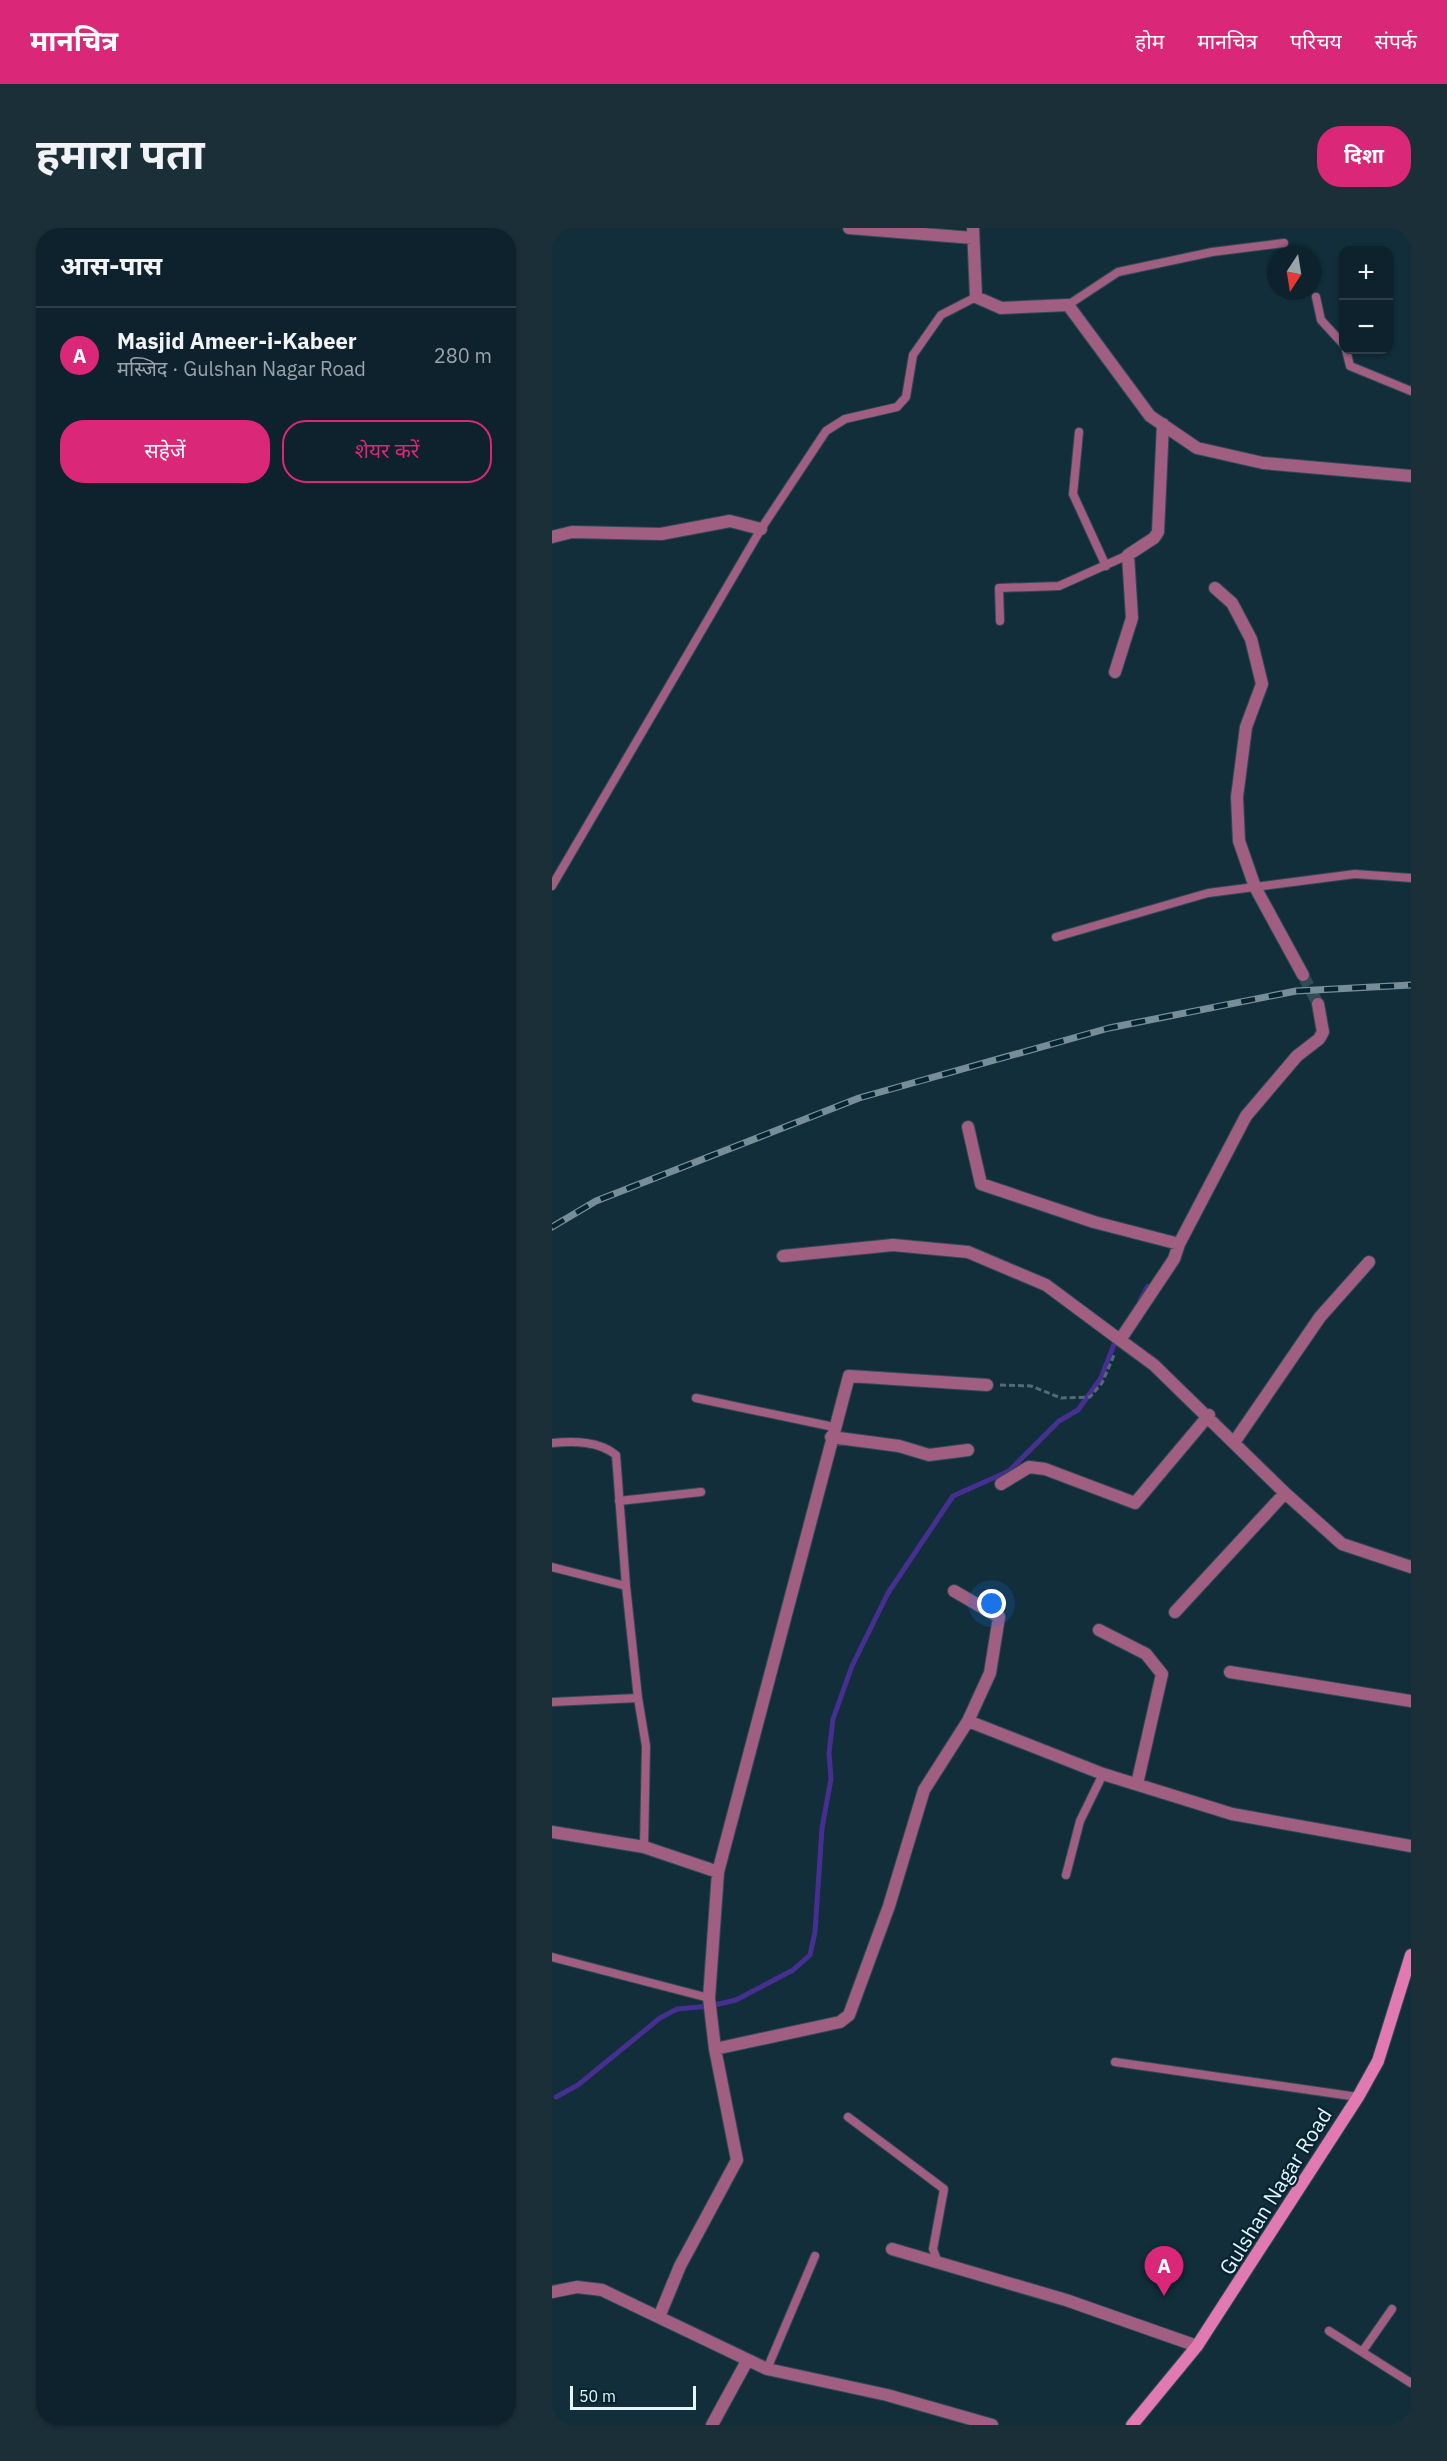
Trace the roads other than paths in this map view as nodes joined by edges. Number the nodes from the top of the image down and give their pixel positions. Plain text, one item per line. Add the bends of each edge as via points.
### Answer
1 (849, 228) edge
2 (973, 233) edge
3 (1284, 243) dead end
4 (976, 297) junction
5 (1317, 300) edge
6 (1068, 305) junction
7 (1339, 339) edge
8 (1347, 354) edge
9 (1411, 391) edge
10 (1162, 424) junction
11 (1079, 432) dead end
12 (1411, 476) edge
13 (761, 529) junction
14 (552, 537) edge
15 (1128, 555) junction
16 (1106, 566) junction
17 (1215, 588) dead end
18 (1000, 621) dead end
19 (1115, 672) dead end
20 (1411, 878) edge
21 (552, 886) edge
22 (1255, 887) junction
23 (1056, 937) dead end
24 (1303, 975) tunnel mouth
25 (1318, 1004) tunnel mouth
26 (968, 1127) dead end
27 (1179, 1244) junction
28 (783, 1256) dead end
29 (1369, 1262) dead end
30 (1120, 1340) junction
31 (987, 1385) road end
32 (696, 1398) dead end
33 (1209, 1415) junction
34 (833, 1432) junction
35 (1235, 1441) junction
36 (552, 1443) edge
37 (968, 1450) dead end
38 (1001, 1484) dead end
39 (701, 1492) dead end
40 (1285, 1493) junction
41 (619, 1501) junction
42 (552, 1567) edge
43 (1411, 1567) edge
44 (626, 1586) junction
45 (954, 1591) dead end
46 (1175, 1612) dead end
47 (1099, 1630) dead end
48 (1230, 1672) dead end
49 (638, 1698) junction
50 (1411, 1701) edge
51 (552, 1702) edge
52 (968, 1721) junction
53 (1102, 1774) junction
54 (1137, 1784) junction
55 (552, 1832) edge
56 (1411, 1846) edge
57 (644, 1847) junction
58 (718, 1872) junction
59 (1066, 1875) dead end
60 (1411, 1955) edge
61 (552, 1957) edge
62 (710, 1998) junction
63 (715, 2049) junction
64 (1115, 2062) dead end
65 (1358, 2097) junction
66 (848, 2117) dead end
67 (892, 2249) dead end
68 (815, 2256) dead end
69 (938, 2263) junction
70 (552, 2292) edge
71 (1392, 2309) dead end
72 (659, 2317) junction
73 (1329, 2331) dead end
74 (1197, 2346) junction
75 (1362, 2352) junction
76 (747, 2361) junction
77 (767, 2369) junction
78 (1411, 2383) edge
79 (712, 2425) edge
80 (992, 2425) edge
81 (1132, 2425) edge

1 - 2 street
2 - 4 street
3 - 6 lane via 1212,252 1118,272
4 - 6 street via 1001,308
4 - 13 lane via 941,315 913,355 906,397 897,407 845,419 826,431
5 - 7 lane via 1322,320
6 - 10 street via 1150,416
8 - 9 lane via 1350,366
10 - 12 street via 1197,448 1263,463
10 - 15 street via 1158,531
11 - 16 lane via 1073,494
13 - 14 street via 730,521 661,534 572,532
13 - 21 lane
15 - 16 lane
15 - 19 street via 1132,618
16 - 18 lane via 1059,586 999,588
17 - 22 street via 1232,603 1251,639 1262,684 1246,727 1238,798 1239,840
20 - 22 lane via 1355,874
22 - 23 lane via 1208,893
22 - 24 street
25 - 27 street via 1323,1032 1319,1039 1297,1056 1246,1116
26 - 27 street via 981,1184 1094,1222
27 - 30 street via 1174,1259
28 - 30 street via 893,1245 968,1252 1046,1285
29 - 35 street via 1320,1317
30 - 33 street
31 - 34 street via 849,1376
32 - 34 lane
33 - 35 street
33 - 38 street via 1134,1503 1045,1469 1029,1467
34 - 37 street via 929,1455
34 - 58 street
35 - 40 street
36 - 41 lane via 606,1446 616,1455
39 - 41 lane
40 - 43 street via 1342,1544
40 - 46 street
41 - 44 lane
42 - 44 lane
44 - 49 lane
45 - 52 street via 999,1617 990,1673
47 - 54 street via 1146,1654 1162,1674
48 - 50 street
49 - 51 lane
49 - 57 lane via 646,1746
52 - 53 street
52 - 63 street via 924,1790 889,1905 849,2014 840,2022
53 - 54 street
53 - 59 lane via 1080,1821
54 - 56 street via 1232,1814
55 - 57 street
57 - 58 street
58 - 62 street
60 - 65 street, Gulshan Nagar Road via 1378,2061
61 - 62 lane
62 - 63 street
63 - 72 street via 737,2160 680,2266
64 - 65 lane
65 - 74 street, Gulshan Nagar Road
66 - 69 lane via 944,2189 933,2248
67 - 69 street
68 - 77 lane
69 - 74 street via 1066,2300
70 - 72 street via 602,2290
71 - 75 lane
72 - 76 street
73 - 75 lane
74 - 81 street, Gulshan Nagar Road
75 - 78 lane
76 - 77 street
76 - 79 street
77 - 80 street via 887,2395

